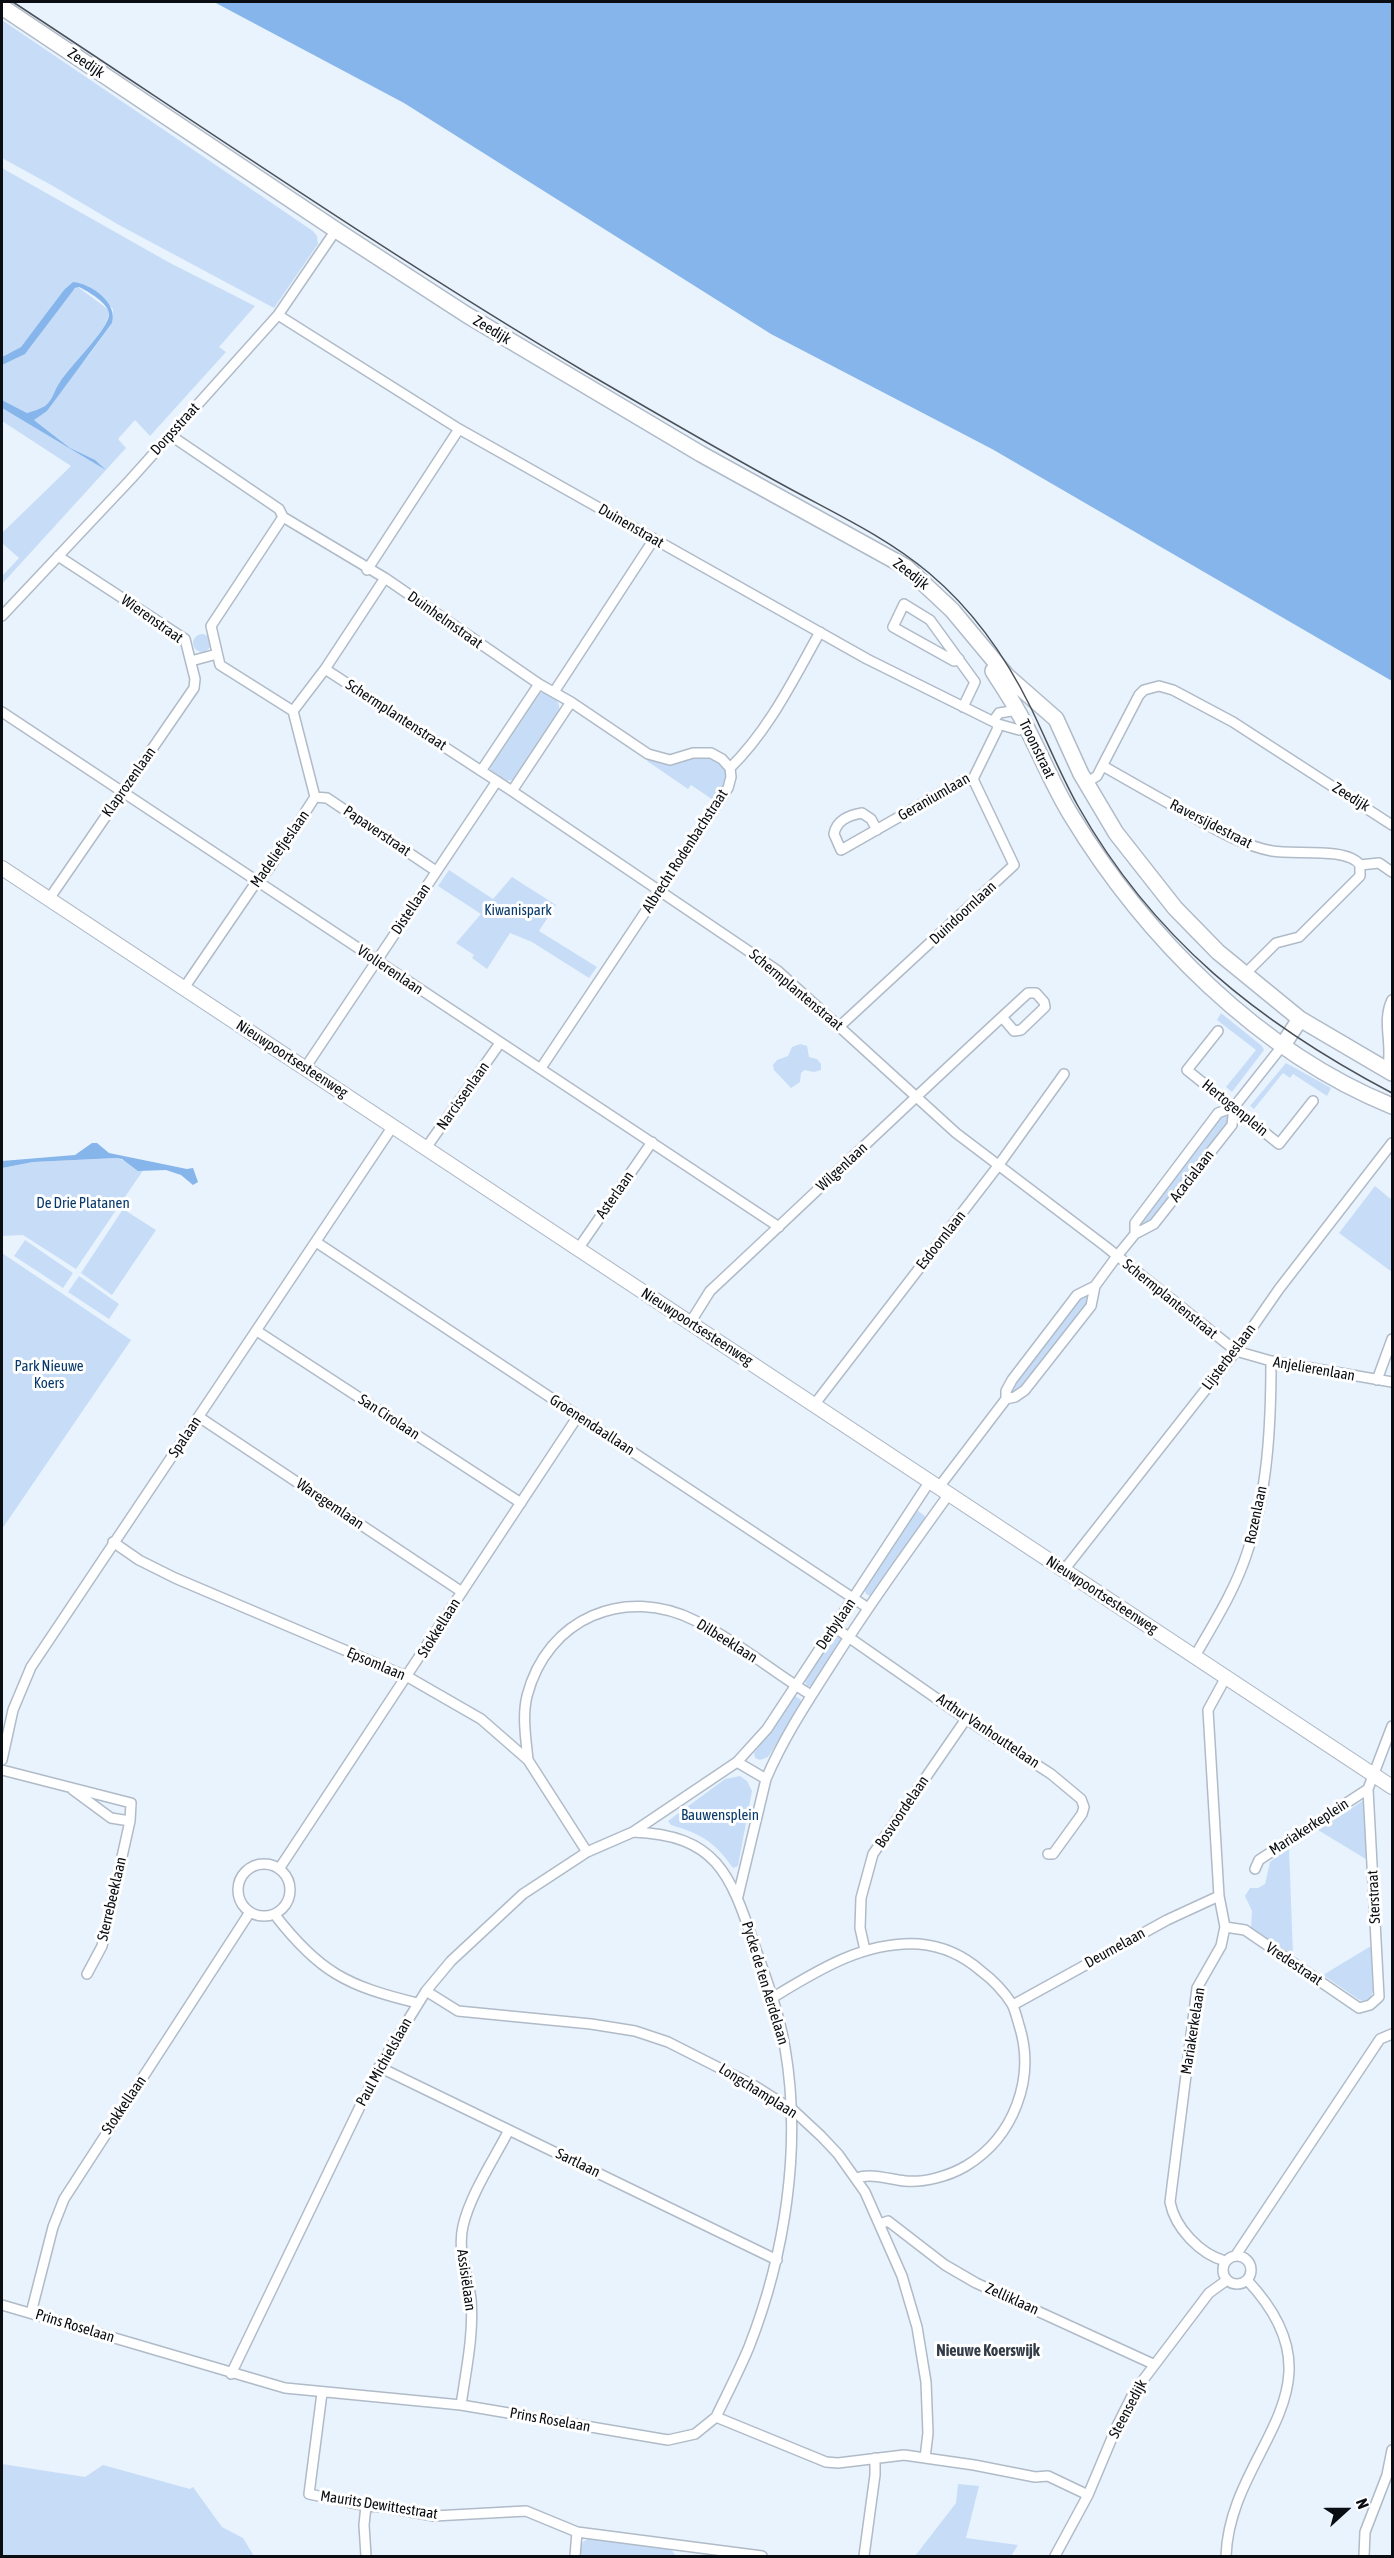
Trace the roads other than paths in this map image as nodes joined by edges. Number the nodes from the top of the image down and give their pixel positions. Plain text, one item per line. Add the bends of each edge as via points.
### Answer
1 (2, 7) edge
2 (336, 230) junction
3 (278, 315) junction
4 (459, 429) junction
5 (170, 435) junction
6 (283, 517) junction
7 (654, 539) junction
8 (58, 556) junction
9 (367, 570) junction
10 (384, 578) junction
11 (2, 616) edge
12 (820, 632) junction
13 (980, 647) junction
14 (217, 654) junction
15 (959, 659) junction
16 (191, 661) junction
17 (325, 669) junction
18 (539, 684) junction
19 (554, 693) junction
20 (571, 702) junction
21 (963, 707) junction
22 (1043, 707) junction
23 (1017, 710) junction
24 (293, 711) junction
25 (2, 712) edge
26 (996, 722) junction
27 (1026, 728) junction
28 (1103, 766) junction
29 (730, 768) junction
30 (481, 771) junction
31 (973, 778) junction
32 (497, 781) junction
33 (1086, 783) junction
34 (122, 791) junction
35 (512, 791) junction
36 (315, 797) junction
37 (1392, 825) edge
38 (877, 830) junction
39 (1360, 864) junction
40 (2, 868) edge
41 (436, 871) junction
42 (1392, 872) edge
43 (257, 881) junction
44 (660, 890) junction
45 (49, 899) junction
46 (376, 961) junction
47 (1244, 975) junction
48 (184, 988) junction
49 (1392, 1000) edge
50 (1002, 1017) junction
51 (1300, 1019) junction
52 (840, 1026) junction
53 (1218, 1031) dead end
54 (500, 1043) junction
55 (1283, 1045) junction
56 (305, 1068) junction
57 (541, 1068) junction
58 (1390, 1072) edge
59 (1064, 1074) dead end
60 (916, 1097) junction
61 (1313, 1101) dead end
62 (1392, 1106) edge
63 (1234, 1107) junction
64 (393, 1126) junction
65 (652, 1142) junction
66 (1392, 1143) edge
67 (426, 1148) junction
68 (998, 1166) junction
69 (778, 1227) junction
70 (1135, 1234) junction
71 (316, 1242) junction
72 (578, 1249) junction
73 (1117, 1257) junction
74 (1095, 1286) junction
75 (690, 1323) junction
76 (257, 1331) junction
77 (1392, 1339) edge
78 (1236, 1351) junction
79 (1271, 1361) junction
80 (1377, 1380) junction
81 (1392, 1382) edge
82 (1006, 1399) junction
83 (814, 1405) junction
84 (578, 1416) junction
85 (199, 1417) junction
86 (939, 1487) junction
87 (521, 1503) junction
88 (113, 1542) junction
89 (1064, 1570) junction
90 (462, 1592) junction
91 (853, 1598) junction
92 (868, 1608) junction
93 (834, 1627) junction
94 (849, 1636) junction
95 (1195, 1656) junction
96 (408, 1677) junction
97 (1226, 1677) junction
98 (795, 1685) junction
99 (811, 1695) junction
100 (966, 1719) junction
101 (1392, 1726) edge
102 (2, 1760) edge
103 (528, 1760) junction
104 (737, 1762) junction
105 (2, 1770) edge
106 (1374, 1775) junction
107 (766, 1779) junction
108 (68, 1787) junction
109 (1392, 1787) edge
110 (1368, 1788) junction
111 (130, 1821) junction
112 (633, 1832) junction
113 (587, 1852) junction
114 (1048, 1854) dead end
115 (279, 1869) junction
116 (1255, 1869) dead end
117 (738, 1896) junction
118 (1219, 1896) junction
119 (250, 1912) junction
120 (275, 1915) junction
121 (1225, 1927) junction
122 (865, 1950) junction
123 (87, 1974) dead end
124 (426, 1990) junction
125 (772, 1998) junction
126 (417, 2003) junction
127 (1013, 2005) junction
128 (1359, 2008) joint
129 (1392, 2034) edge
130 (379, 2067) junction
131 (792, 2110) junction
132 (509, 2130) junction
133 (856, 2178) junction
134 (880, 2224) junction
135 (1241, 2257) junction
136 (777, 2260) junction
137 (1225, 2261) junction
138 (1227, 2280) junction
139 (1247, 2280) junction
140 (2, 2305) edge
141 (31, 2313) junction
142 (1153, 2364) junction
143 (231, 2374) junction
144 (322, 2393) junction
145 (461, 2405) junction
146 (716, 2418) junction
147 (1392, 2450) edge
148 (875, 2458) junction
149 (925, 2458) junction
150 (1088, 2495) junction
151 (366, 2506) junction
152 (577, 2532) junction
153 (687, 2552) edge
154 (366, 2556) edge
155 (575, 2556) edge
156 (762, 2556) edge
157 (864, 2556) edge
158 (1055, 2556) edge
159 (1226, 2556) edge
160 (1364, 2556) edge

1 - 2 main road, Zeedijk
2 - 3 street, Dorpsstraat
2 - 13 main road, Zeedijk via 570,377 906,567 952,610
3 - 4 street, Duinenstraat
3 - 5 street, Dorpsstraat
4 - 7 street, Duinenstraat
4 - 9 street
5 - 6 street, Duinhelmstraat via 279,509
5 - 8 street, Dorpsstraat
6 - 9 street, Duinhelmstraat
6 - 14 street via 211,626
7 - 12 street, Duinenstraat
7 - 19 street
8 - 11 street, Dorpsstraat
8 - 16 street, Wierenstraat via 185,639
9 - 10 street, Duinhelmstraat
10 - 17 street
10 - 18 street, Duinhelmstraat
12 - 21 street, Duinenstraat
12 - 29 street, Albrecht Rodenbachstraat via 772,717
13 - 22 main road, Zeedijk
13 - 23 main road, Zeedijk
14 - 16 street, Wierenstraat
14 - 24 street via 220,665
15 - 15 street via 930,620 904,604 893,627 954,661
15 - 21 street via 975,682
16 - 34 street, Klaprozenlaan via 194,688
17 - 24 street
17 - 30 street, Schermplantenstraat
18 - 19 street, Duinhelmstraat
18 - 30 street
19 - 20 street, Duinhelmstraat
20 - 29 street, Duinhelmstraat via 648,754 669,760 711,753
20 - 35 street
21 - 26 street, Duinenstraat
22 - 23 main road, Troonstraat via 1030,705
22 - 33 main road, Troonstraat via 1056,719
23 - 26 street via 999,714
23 - 27 main road, Troonstraat
24 - 36 street, Madeliefjeslaan
25 - 34 street, Violierenlaan
26 - 27 street, Duinenstraat via 1019,730
26 - 31 street, Geraniumlaan via 997,730
27 - 55 main road, Troonstraat via 1069,813 1103,865 1154,930 1201,979
28 - 33 street
28 - 37 street, Zeedijk via 1138,695 1159,686 1233,722
28 - 39 street, Raversijdestraat via 1258,849 1345,855 1356,858
29 - 44 street, Albrecht Rodenbachstraat via 728,788
30 - 32 street, Schermplantenstraat
31 - 38 street, Geraniumlaan
31 - 52 street, Duindoornlaan via 1014,865
32 - 35 street, Schermplantenstraat
32 - 41 street, Distellaan
33 - 47 main road, Troonstraat via 1143,870 1175,908
34 - 43 street, Violierenlaan
34 - 45 street, Klaprozenlaan
35 - 44 street, Schermplantenstraat
36 - 41 street, Papaverstraat via 327,798
36 - 43 street, Madeliefjeslaan
38 - 38 street, Geraniumlaan via 841,850 834,834 838,823 862,813
39 - 42 street, Raversijdestraat via 1379,862
39 - 47 street via 1360,876 1299,937 1276,943
40 - 45 main road, Nieuwpoortsesteenweg
41 - 46 street, Distellaan
43 - 46 street, Violierenlaan
43 - 48 street, Madeliefjeslaan
44 - 52 street, Schermplantenstraat via 778,971
44 - 57 street, Albrecht Rodenbachstraat
45 - 48 main road, Nieuwpoortsesteenweg
46 - 54 street, Violierenlaan
46 - 56 street, Distellaan
47 - 51 main road, Troonstraat
48 - 56 main road, Nieuwpoortsesteenweg
49 - 58 street via 1387,1010
50 - 50 street, Wilgenlaan via 1028,993 1036,993 1044,1002 1045,1007 1021,1030 1014,1031
50 - 60 street, Wilgenlaan
51 - 55 main road, Acacialaan
51 - 58 main road, Troonstraat
52 - 60 street, Schermplantenstraat
53 - 63 street, Hertogenplein via 1187,1070
54 - 57 street, Violierenlaan
54 - 67 street, Narcissenlaan
55 - 62 main road, Troonstraat
55 - 63 street, Acacialaan
56 - 64 main road, Nieuwpoortsesteenweg
57 - 65 street, Violierenlaan
59 - 68 street, Esdoornlaan
60 - 68 street, Schermplantenstraat
60 - 69 street, Wilgenlaan
61 - 63 street, Hertogenplein via 1279,1143
63 - 70 street, Acacialaan via 1218,1113 1141,1215
63 - 70 street, Acacialaan via 1232,1125 1154,1224
64 - 67 main road, Nieuwpoortsesteenweg
64 - 71 street, Spalaan
65 - 69 street, Violierenlaan
65 - 72 street, Asterlaan
66 - 78 street, Lijsterbeslaan
67 - 72 main road, Nieuwpoortsesteenweg
68 - 73 street, Schermplantenstraat
68 - 83 street, Esdoornlaan
69 - 75 street, Wilgenlaan via 710,1291
70 - 73 street, Acacialaan
71 - 76 street, Spalaan
71 - 84 street, Groenendaallaan
72 - 75 main road, Nieuwpoortsesteenweg
73 - 74 street, Acacialaan
73 - 78 street, Schermplantenstraat
74 - 82 street, Acacialaan via 1077,1295 1012,1380
74 - 82 street, Acacialaan via 1091,1306 1025,1390
75 - 83 main road, Nieuwpoortsesteenweg
76 - 85 street, Spalaan
76 - 87 street, San Cirolaan
77 - 80 street
78 - 79 street, Anjelierenlaan
78 - 89 street, Lijsterbeslaan
79 - 80 street, Anjelierenlaan
79 - 95 street, Rozenlaan via 1267,1454 1258,1512 1231,1591
80 - 81 street, Anjelierenlaan
82 - 86 street, Acacialaan
83 - 86 main road, Nieuwpoortsesteenweg
84 - 87 street, Stokkellaan
84 - 91 street, Groenendaallaan
85 - 88 street, Spalaan
85 - 90 street, Waregemlaan
86 - 89 main road, Nieuwpoortsesteenweg
86 - 91 street, Derbylaan
86 - 92 street, Derbylaan
87 - 90 street, Stokkellaan
88 - 96 street, Epsomlaan via 175,1578
88 - 102 street, Spalaan via 31,1667 13,1710
89 - 95 main road, Nieuwpoortsesteenweg
90 - 96 street, Stokkellaan
91 - 92 street, Groenendaallaan
91 - 93 street, Derbylaan
92 - 94 street, Derbylaan
93 - 94 street, Arthur Vanhouttelaan
93 - 98 street, Derbylaan
94 - 99 street, Derbylaan
94 - 100 street, Arthur Vanhouttelaan
95 - 97 main road, Nieuwpoortsesteenweg
96 - 103 street, Epsomlaan via 481,1719
96 - 115 street, Stokkellaan
97 - 106 main road, Nieuwpoortsesteenweg
97 - 118 street, Mariakerkelaan via 1208,1710
98 - 99 street, Dilbeeklaan
98 - 103 street, Dilbeeklaan via 696,1620 644,1605 615,1607 589,1616 565,1632 537,1671 527,1698
98 - 104 street, Derbylaan via 767,1729
99 - 107 street, Derbylaan via 782,1742
100 - 114 street, Arthur Vanhouttelaan via 1051,1774 1081,1799 1082,1814 1053,1854
100 - 122 street, Bosvoordelaan via 873,1854 861,1898 860,1928
101 - 106 street, Sterstraat
103 - 113 street, Epsomlaan
104 - 107 street
104 - 112 street
105 - 108 street
106 - 109 main road, Nieuwpoortsesteenweg
106 - 110 street, Sterstraat
107 - 117 street
108 - 111 street via 111,1818
108 - 111 street via 131,1803
110 - 116 street, Mariakerkeplein via 1259,1860
110 - 128 street, Sterstraat via 1379,1997
111 - 123 street, Sterrebeeklaan via 102,1946
112 - 113 street, Paul Michielslaan
112 - 117 street via 657,1833 702,1850 719,1864
113 - 124 street, Paul Michielslaan via 523,1894 451,1961
115 - 119 street via 261,1864 245,1872 238,1889 243,1906
115 - 120 street via 290,1884 290,1893
117 - 125 street, Pycke de ten Aerdelaan
118 - 121 street, Mariakerkelaan
118 - 127 street, Deurnelaan via 1167,1920
119 - 120 street via 258,1916
119 - 141 street, Stokkellaan via 64,2199
120 - 126 street via 297,1944 320,1964 351,1983
121 - 128 street, Vredestraat via 1245,1930
121 - 137 street, Mariakerkelaan via 1221,1946 1197,1988 1170,2202 1174,2218 1188,2237
122 - 125 street via 819,1970
122 - 127 street via 921,1944 955,1953 998,1984
124 - 126 street, Paul Michielslaan
124 - 131 street, Longchamplaan via 458,2011 635,2031 708,2061
125 - 131 street, Pycke de ten Aerdelaan via 785,2048
126 - 130 street, Paul Michielslaan
127 - 133 street via 1024,2039 1025,2073 1020,2100 990,2148 965,2167 942,2177 909,2181 866,2175
129 - 135 street via 1380,2038 1247,2241
130 - 132 street, Sartlaan
130 - 143 street, Paul Michielslaan
131 - 133 street, Longchamplaan via 838,2154
131 - 136 street, Pycke de ten Aerdelaan via 785,2216
132 - 136 street, Sartlaan
132 - 145 street, Assisiëlaan via 463,2225 460,2249 471,2299 471,2331
133 - 134 street, Longchamplaan
134 - 142 street, Zelliklaan via 888,2221 945,2265 976,2283
134 - 149 street, Longchamplaan via 902,2276 917,2327 926,2382
135 - 137 street
135 - 139 street via 1251,2269
136 - 146 street, Pycke de ten Aerdelaan via 748,2349
137 - 138 street via 1223,2272
138 - 139 street via 1238,2284
138 - 142 street, Steensedijk via 1209,2293
139 - 159 street via 1264,2299 1282,2332 1288,2383 1278,2420 1234,2511
140 - 141 street, Prins Roselaan
141 - 143 street, Prins Roselaan
142 - 150 street, Steensedijk via 1117,2426
143 - 144 street, Prins Roselaan
144 - 145 street, Prins Roselaan
144 - 151 street, Maurits Dewittestraat via 309,2494
145 - 146 street, Prins Roselaan via 668,2440 695,2434
146 - 148 street via 826,2462
147 - 160 street via 1387,2475 1365,2532
148 - 149 street
148 - 157 street
149 - 150 street via 1048,2476
150 - 158 street, Steensedijk
151 - 152 street, Maurits Dewittestraat via 434,2516 526,2511
151 - 154 street
152 - 153 street, Maurits Dewittestraat
152 - 155 street
153 - 156 street, Maurits Dewittestraat

